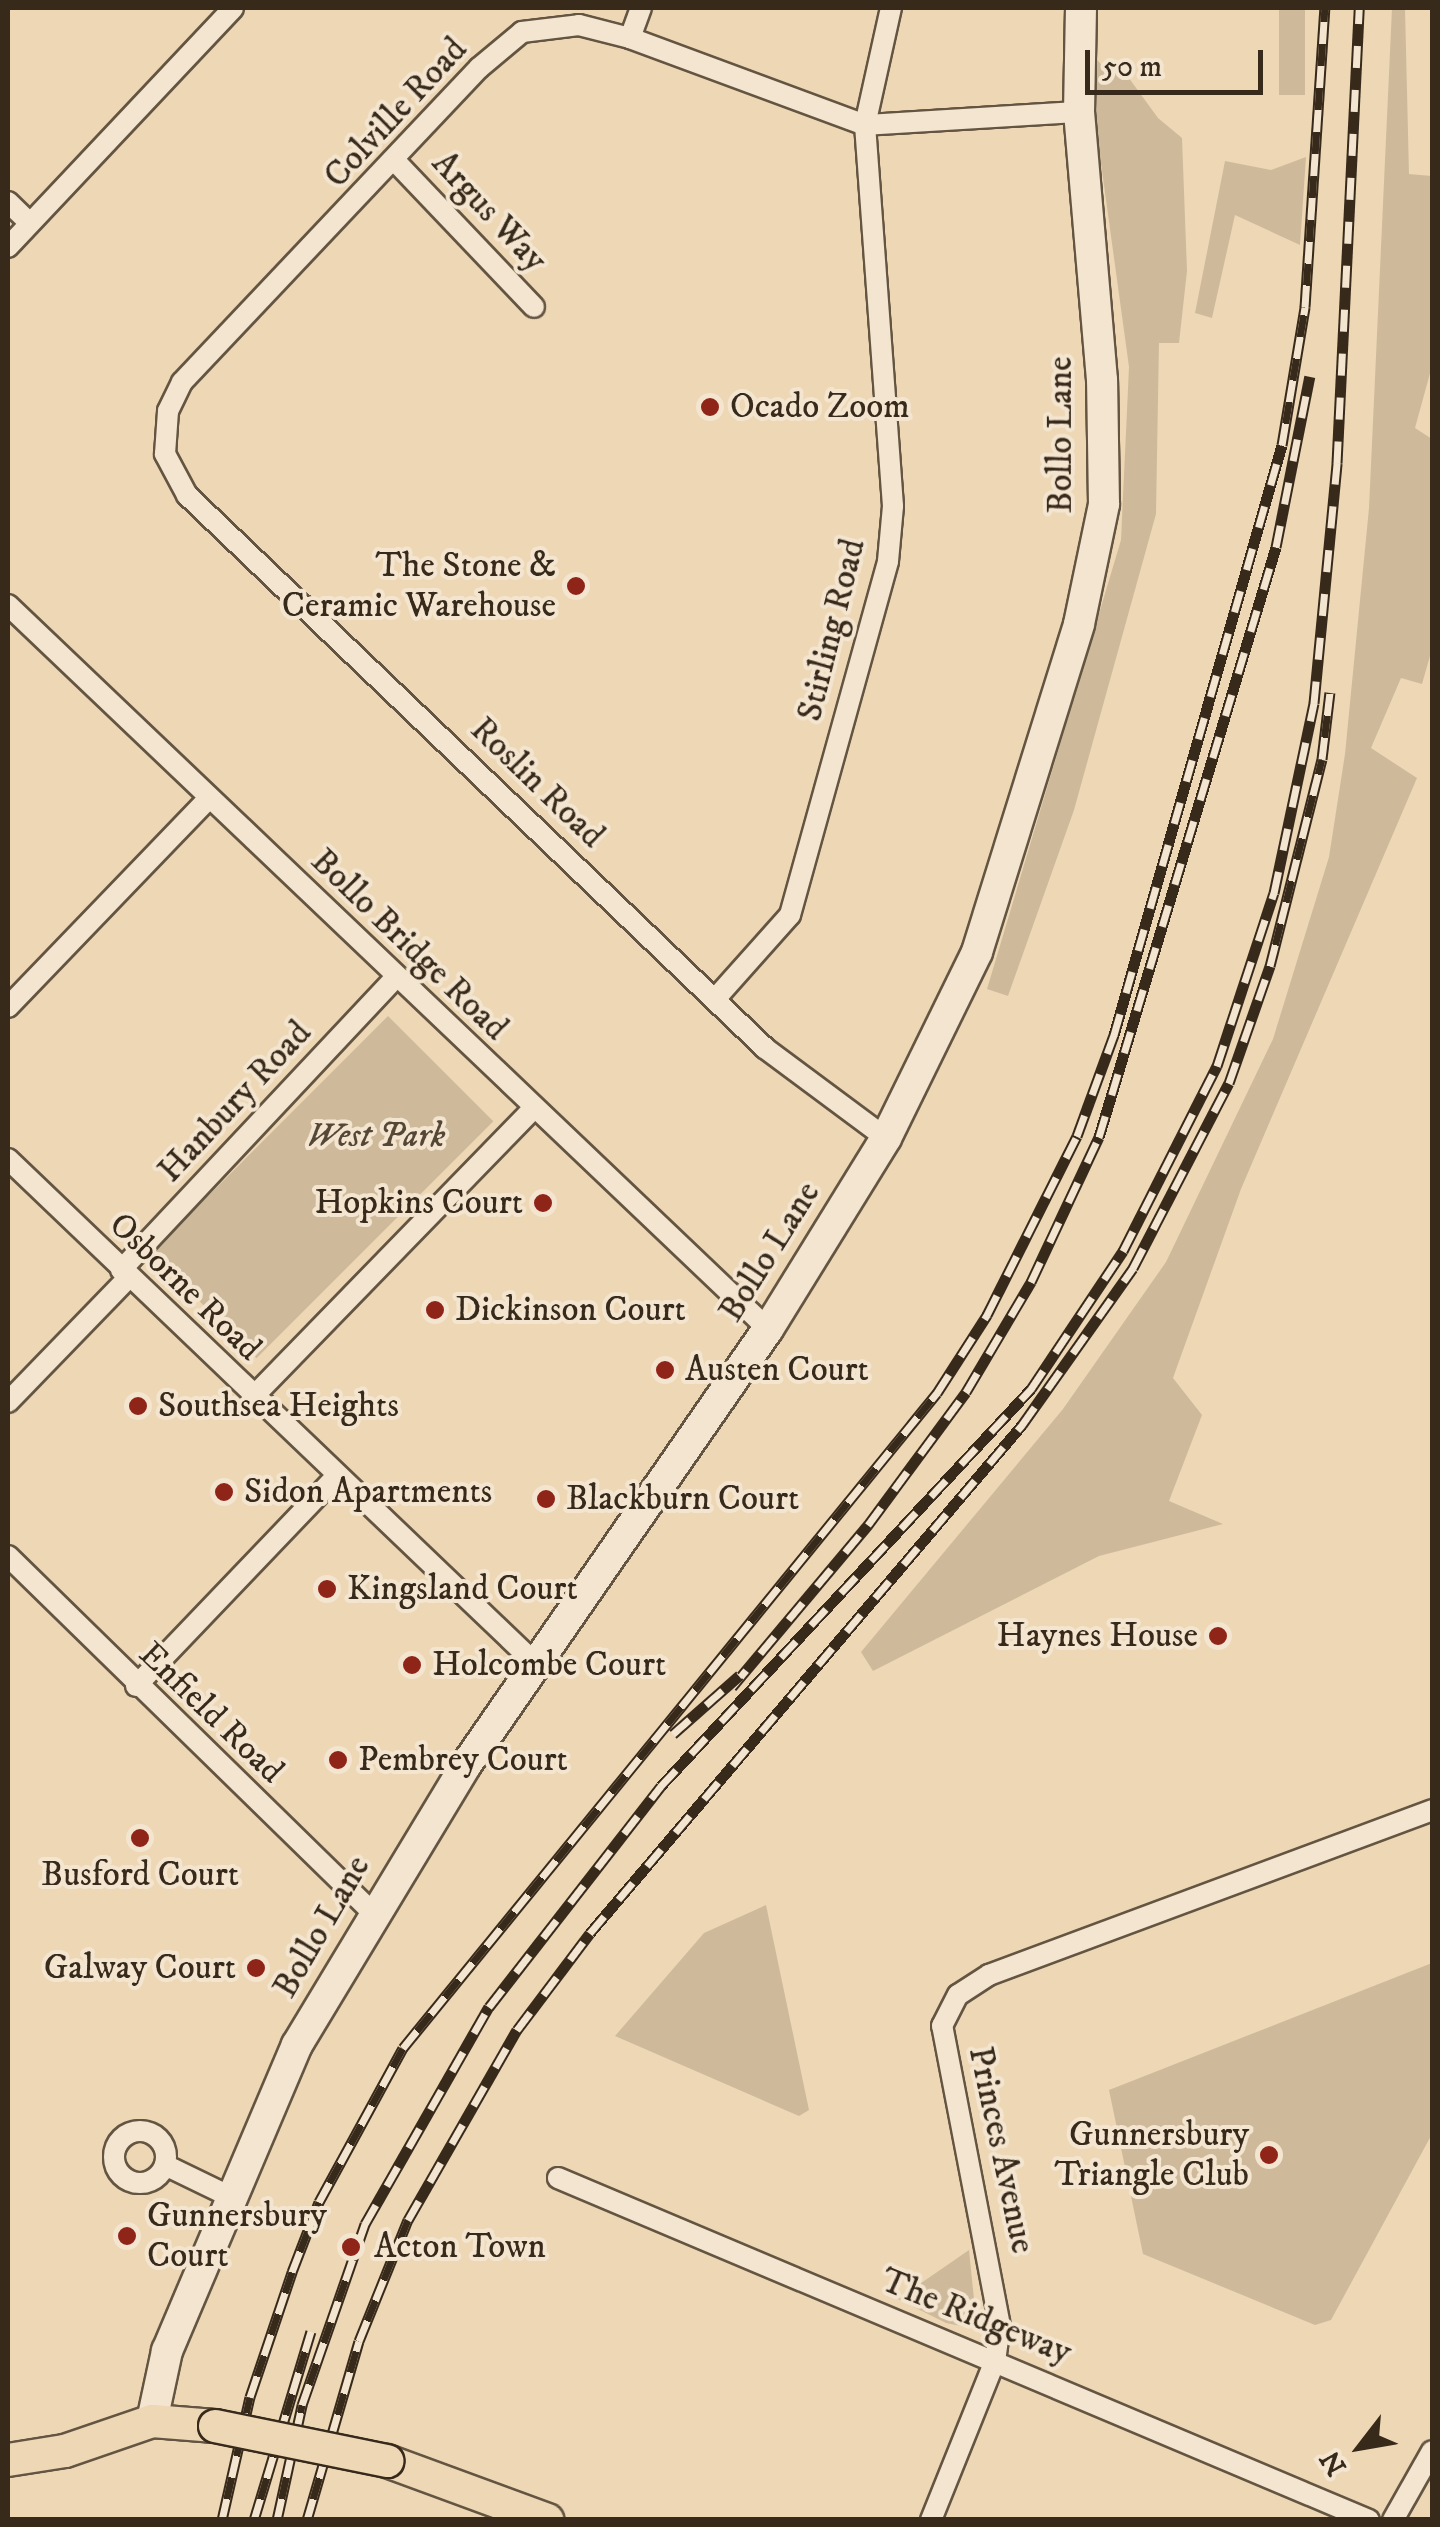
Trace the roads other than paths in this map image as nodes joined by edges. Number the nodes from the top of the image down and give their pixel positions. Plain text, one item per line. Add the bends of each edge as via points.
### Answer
1 (233, 8) edge
2 (641, 8) edge
3 (891, 8) edge
4 (1082, 8) edge
5 (630, 38) junction
6 (1078, 112) junction
7 (865, 124) junction
8 (396, 162) junction
9 (8, 202) edge
10 (30, 223) junction
11 (8, 247) edge
12 (534, 307) dead end
13 (166, 454) joint
14 (8, 605) edge
15 (208, 799) junction
16 (396, 977) junction
17 (716, 998) junction
18 (8, 1007) edge
19 (533, 1108) junction
20 (886, 1138) junction
21 (8, 1159) edge
22 (124, 1274) junction
23 (768, 1329) junction
24 (252, 1398) junction
25 (8, 1402) edge
26 (337, 1476) junction
27 (8, 1556) edge
28 (536, 1666) junction
29 (136, 1686) junction
30 (1432, 1810) edge
31 (372, 1912) junction
32 (166, 2165) dead end
33 (558, 2178) dead end
34 (229, 2196) junction
35 (995, 2361) junction
36 (152, 2421) junction
37 (1432, 2451) edge
38 (8, 2460) edge
39 (488, 2508) edge
40 (547, 2520) edge
41 (931, 2520) edge
42 (1369, 2520) edge
43 (1393, 2520) edge

1 - 10 street
2 - 5 street
3 - 7 street, Stirling Road
4 - 6 street, Bollo Lane
5 - 7 street, Colville Road
5 - 8 street, Colville Road via 579,26 522,32 479,68
6 - 7 street, Colville Road
6 - 20 street, Bollo Lane via 1102,380 1104,504 1079,624 976,952
7 - 17 street, Stirling Road via 894,506 888,560 790,915
8 - 12 street, Argus Way
8 - 13 street, Colville Road via 182,382 168,411
9 - 10 street
10 - 11 street
13 - 17 street, Roslin Road via 188,496
14 - 15 street, Bollo Bridge Road
15 - 16 street, Bollo Bridge Road
15 - 18 street
16 - 19 street, Bollo Bridge Road
16 - 22 street, Hanbury Road
17 - 20 street, Roslin Road via 766,1048
19 - 23 street, Bollo Bridge Road
19 - 24 street
20 - 23 street, Bollo Lane
21 - 22 street, Osborne Road
22 - 24 street, Osborne Road via 156,1315
22 - 25 street
23 - 28 street, Bollo Lane
24 - 26 street, Osborne Road
26 - 28 street, Osborne Road
26 - 29 street
27 - 29 street, Enfield Road
28 - 31 street, Bollo Lane
29 - 31 street, Enfield Road
30 - 35 street, Princes Avenue via 989,1975 958,1996 942,2026 998,2293
31 - 34 street, Bollo Lane via 297,2045
32 - 34 street
33 - 35 street, The Ridgeway
34 - 36 street, Bollo Lane via 167,2352
35 - 41 street, Princes Avenue
35 - 42 street, The Ridgeway
36 - 38 main road via 64,2451
36 - 39 main road, bridge via 215,2426 387,2461
37 - 43 street
39 - 40 main road

